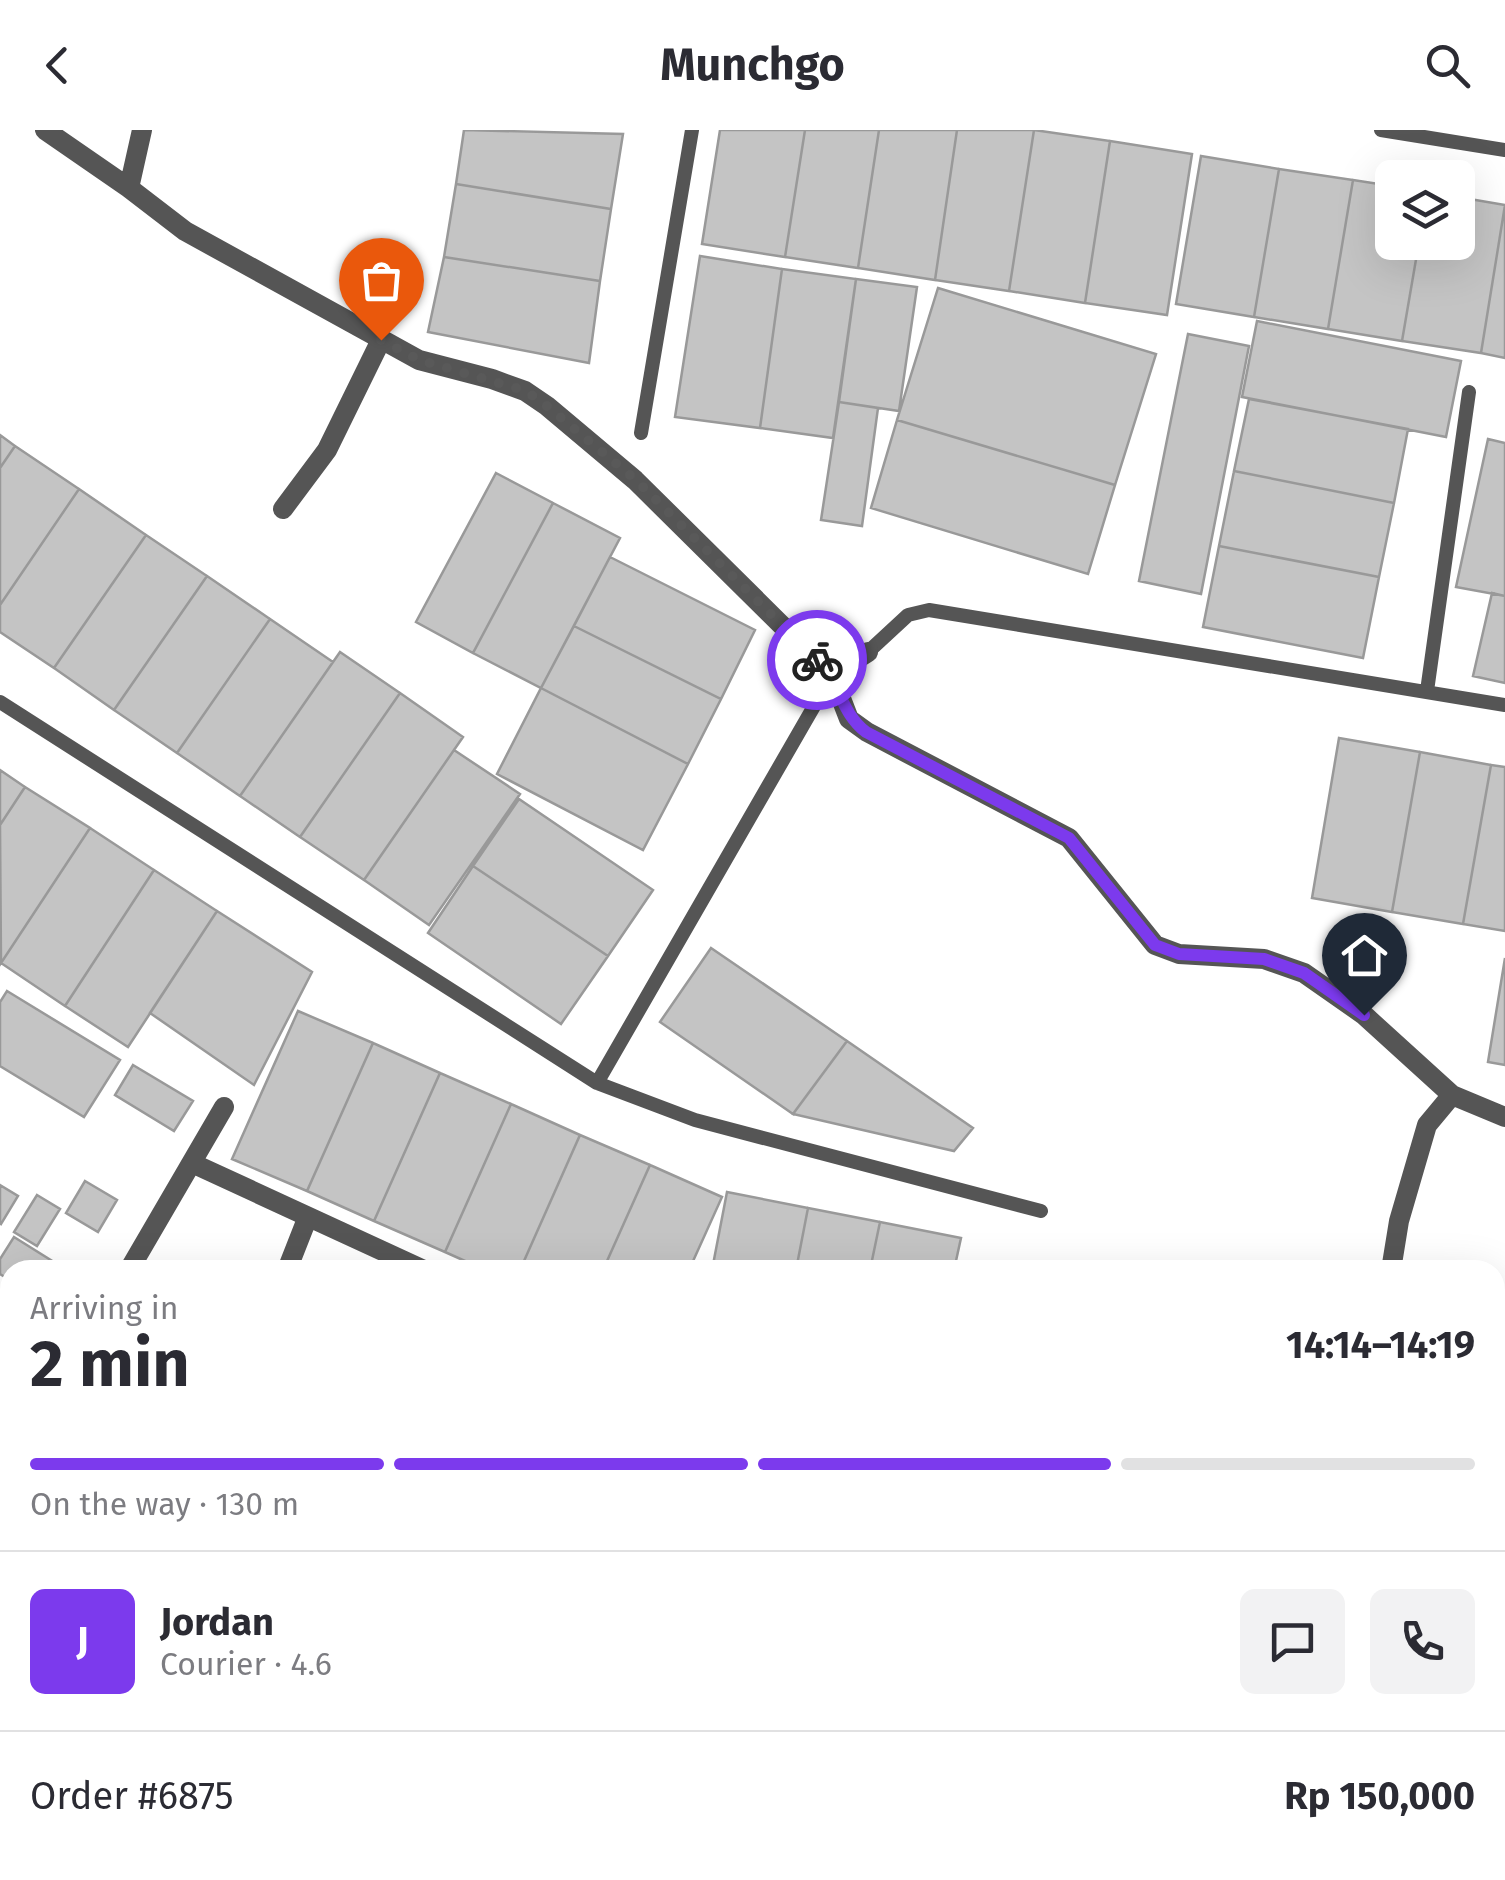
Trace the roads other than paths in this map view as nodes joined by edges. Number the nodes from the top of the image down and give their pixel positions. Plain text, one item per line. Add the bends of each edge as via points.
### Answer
1 (45, 130) edge
2 (142, 130) edge
3 (692, 130) edge
4 (1381, 130) edge
5 (1505, 150) edge
6 (129, 188) junction
7 (381, 340) junction
8 (1469, 392) dead end
9 (641, 433) dead end
10 (283, 509) dead end
11 (868, 652) joint
12 (832, 675) junction
13 (1427, 691) junction
14 (0, 702) edge
15 (1505, 705) edge
16 (597, 1082) junction
17 (1452, 1096) junction
18 (224, 1107) dead end
19 (1505, 1117) edge
20 (194, 1164) junction
21 (1040, 1211) dead end
22 (307, 1219) junction
23 (136, 1260) edge
24 (292, 1260) edge
25 (401, 1260) edge
26 (1392, 1260) edge

1 - 6 street
2 - 6 street
3 - 9 lane
4 - 5 lane
6 - 7 street via 185,231
7 - 10 street via 327,450
7 - 12 street via 419,360 526,391 547,406 636,480
8 - 13 lane
11 - 12 street
11 - 13 lane via 908,615 930,610
12 - 16 lane
12 - 17 street via 849,719 866,732 1076,844 1155,945 1179,954 1264,959 1304,973 1364,1015
13 - 15 lane
14 - 16 lane
16 - 21 lane via 695,1120
17 - 19 street
17 - 26 street via 1427,1125
18 - 20 street
20 - 22 street
20 - 23 street
22 - 24 street
22 - 25 street

